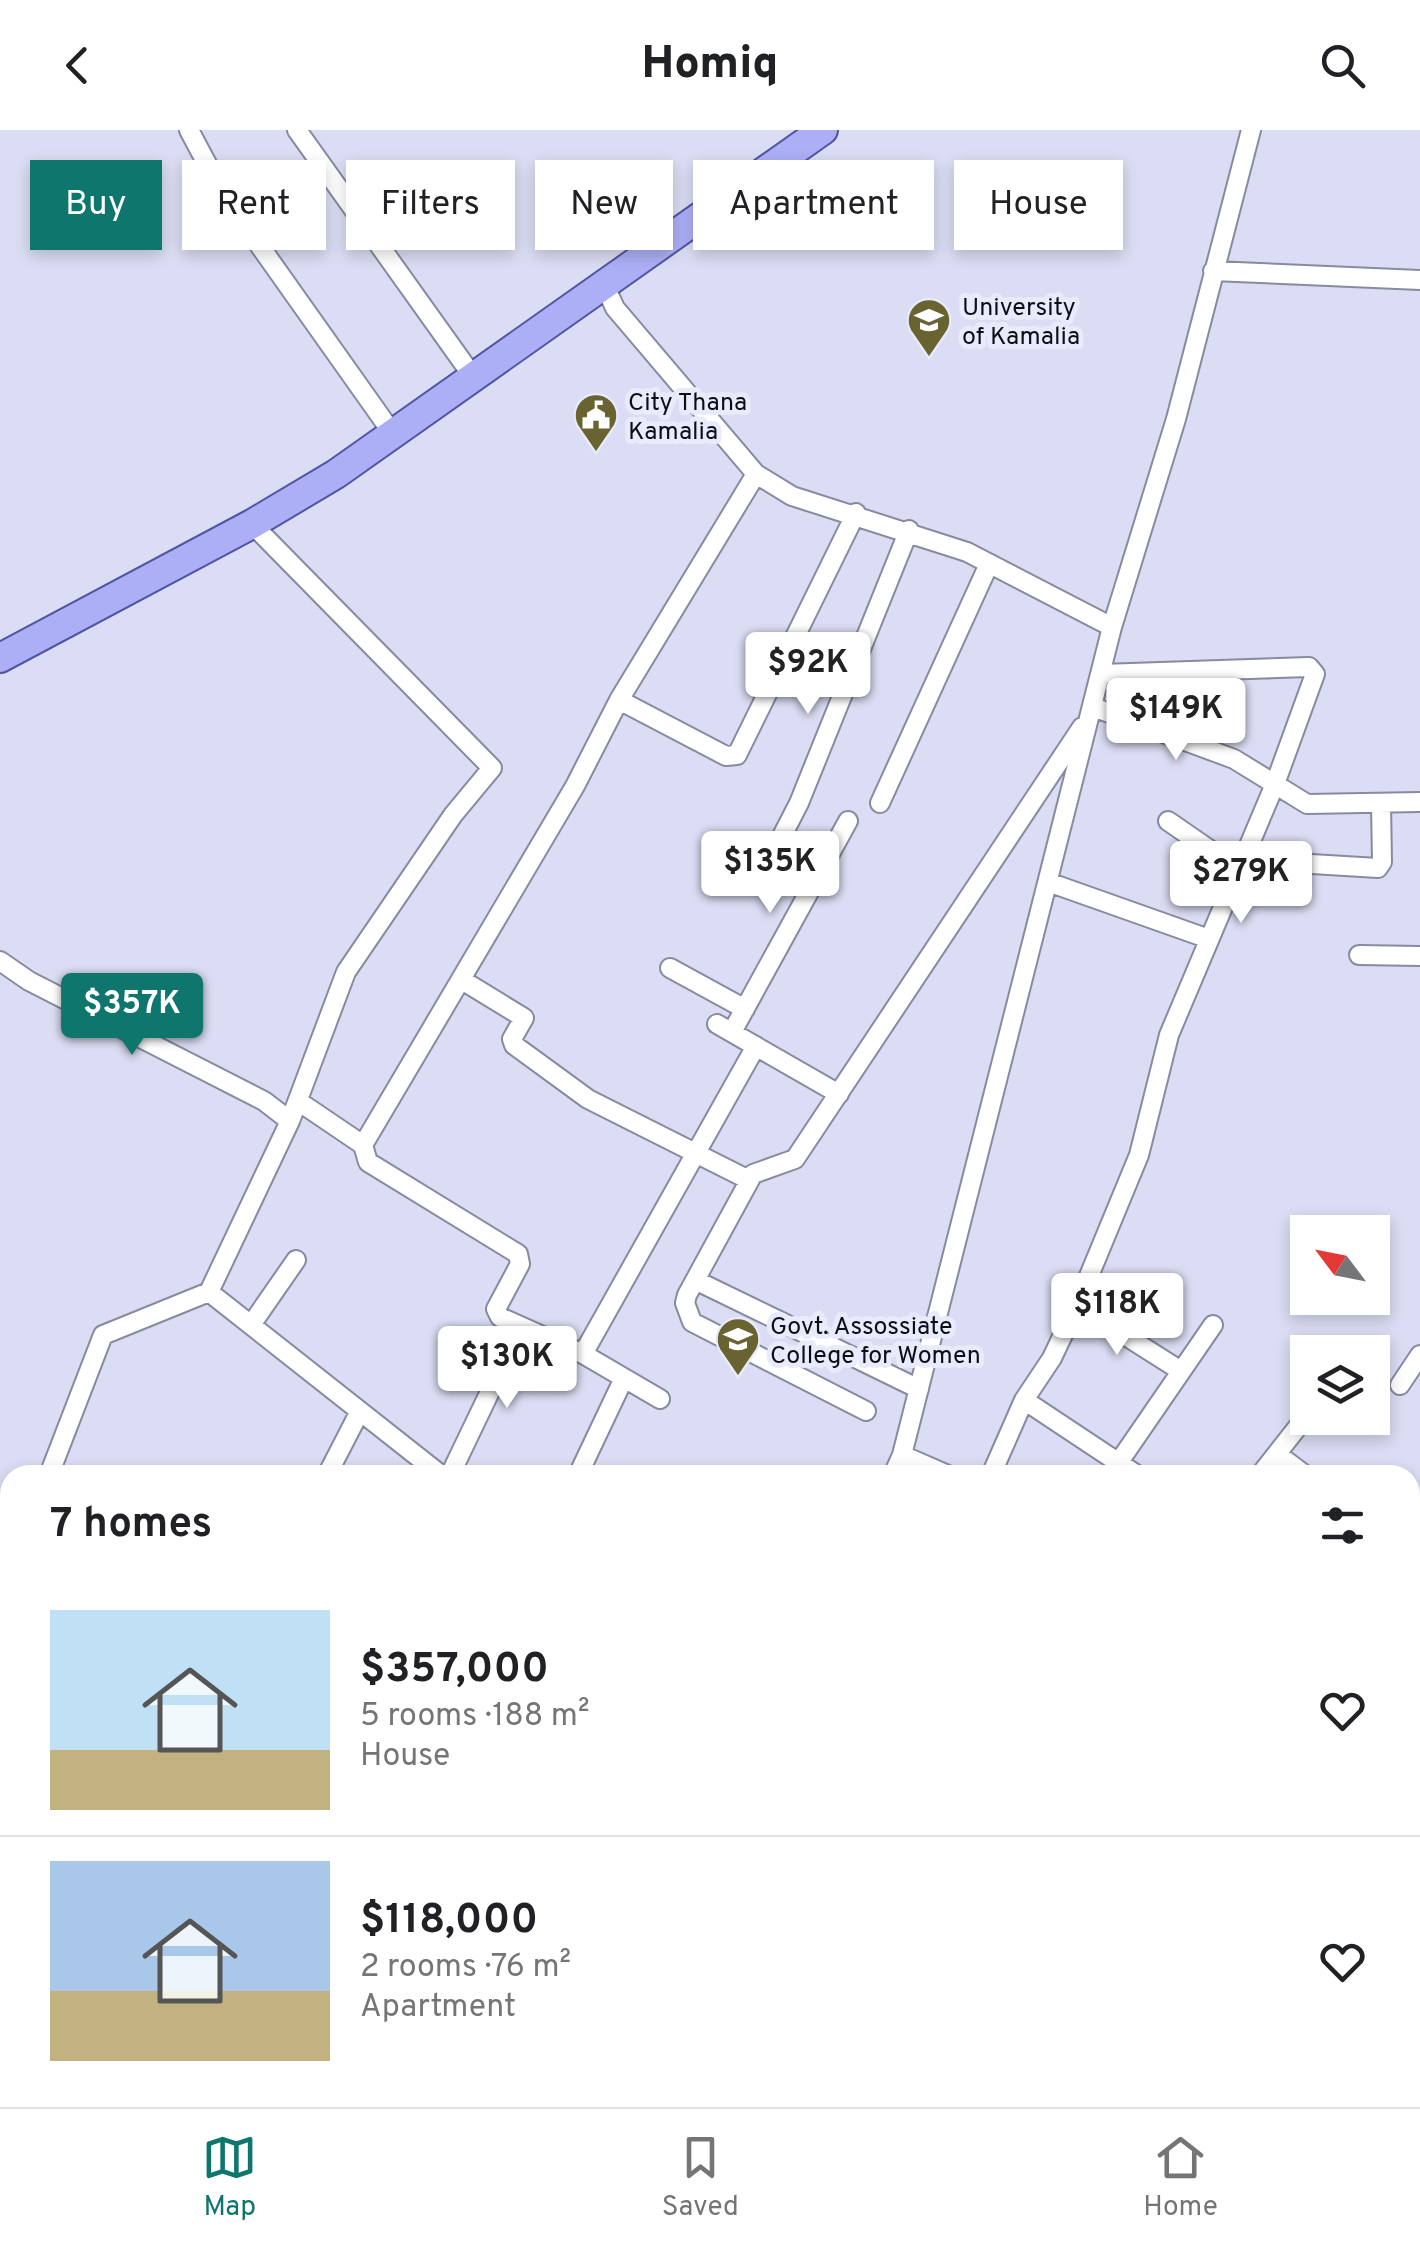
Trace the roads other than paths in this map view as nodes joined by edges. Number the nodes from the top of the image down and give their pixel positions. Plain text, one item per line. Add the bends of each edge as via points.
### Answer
1 (189, 130) edge
2 (297, 130) edge
3 (823, 130) edge
4 (1252, 130) edge
5 (1213, 271) junction
6 (1420, 280) edge
7 (604, 284) junction
8 (474, 378) junction
9 (392, 434) junction
10 (756, 474) junction
11 (856, 513) junction
12 (252, 524) junction
13 (909, 530) junction
14 (989, 564) junction
15 (1112, 627) junction
16 (0, 658) edge
17 (1100, 674) junction
18 (620, 700) junction
19 (1092, 711) junction
20 (1275, 784) junction
21 (1420, 802) edge
22 (880, 803) dead end
23 (1382, 804) junction
24 (848, 821) dead end
25 (1168, 821) dead end
26 (1241, 865) junction
27 (824, 867) junction
28 (1048, 882) junction
29 (1209, 939) junction
30 (1360, 955) dead end
31 (1420, 956) edge
32 (0, 961) edge
33 (670, 968) dead end
34 (462, 980) junction
35 (745, 1009) junction
36 (756, 1046) junction
37 (839, 1094) junction
38 (298, 1102) junction
39 (290, 1120) junction
40 (363, 1145) junction
41 (695, 1152) junction
42 (750, 1180) junction
43 (296, 1260) dead end
44 (695, 1280) junction
45 (209, 1292) junction
46 (1077, 1305) junction
47 (251, 1325) junction
48 (1213, 1325) dead end
49 (520, 1327) junction
50 (584, 1354) junction
51 (1420, 1355) edge
52 (1182, 1370) junction
53 (624, 1378) junction
54 (920, 1388) junction
55 (1420, 1393) edge
56 (660, 1399) dead end
57 (1024, 1400) junction
58 (866, 1410) dead end
59 (360, 1411) junction
60 (1292, 1435) edge
61 (1277, 1454) junction
62 (902, 1455) junction
63 (53, 1465) edge
64 (332, 1465) edge
65 (428, 1465) edge
66 (455, 1465) edge
67 (583, 1465) edge
68 (898, 1465) edge
69 (925, 1465) edge
70 (995, 1465) edge
71 (1109, 1465) edge
72 (1117, 1465) edge
73 (1268, 1465) edge
74 (1292, 1465) edge

1 - 9 street via 224,194
2 - 8 street
3 - 7 main road
4 - 5 street
5 - 6 street
5 - 15 street
7 - 8 main road
7 - 10 street via 615,308
8 - 9 main road
9 - 12 main road
10 - 11 street via 792,496
10 - 18 street
11 - 13 street
11 - 18 street via 738,754 726,756
12 - 16 main road
12 - 38 street via 492,768 346,972
13 - 14 street
13 - 27 street via 780,838
14 - 15 street
14 - 22 street
15 - 17 street
17 - 19 street
17 - 20 street via 1309,666 1315,674
18 - 34 street
19 - 20 street via 1218,752
19 - 28 street
19 - 37 street
20 - 23 street via 1319,806
20 - 26 street
21 - 23 street
23 - 26 street via 1378,868
24 - 27 street
25 - 26 street
26 - 29 street
27 - 35 street
28 - 29 street
28 - 54 street
29 - 46 street via 1169,1035 1139,1155
30 - 31 street
32 - 39 street
33 - 35 street
34 - 40 street
34 - 41 street via 524,1018 514,1045 588,1099
35 - 36 street via 724,1028
36 - 37 street
36 - 41 street
37 - 42 street via 793,1160 756,1171
38 - 39 street
38 - 40 street
39 - 45 street
40 - 49 street via 368,1162 518,1254 520,1264 496,1313
41 - 42 street
41 - 50 street
42 - 44 street
43 - 47 street
44 - 54 street
44 - 58 street via 685,1303 692,1322
45 - 47 street
45 - 63 street via 103,1335
46 - 52 street
46 - 57 street
47 - 59 street
48 - 52 street
49 - 50 street
49 - 66 street
50 - 53 street
51 - 55 street via 1396,1384
52 - 72 street
53 - 56 street
53 - 67 street
54 - 62 street
57 - 70 street
57 - 71 street
59 - 64 street
59 - 65 street
60 - 61 street
61 - 73 street
61 - 74 street
62 - 68 street
62 - 69 street

